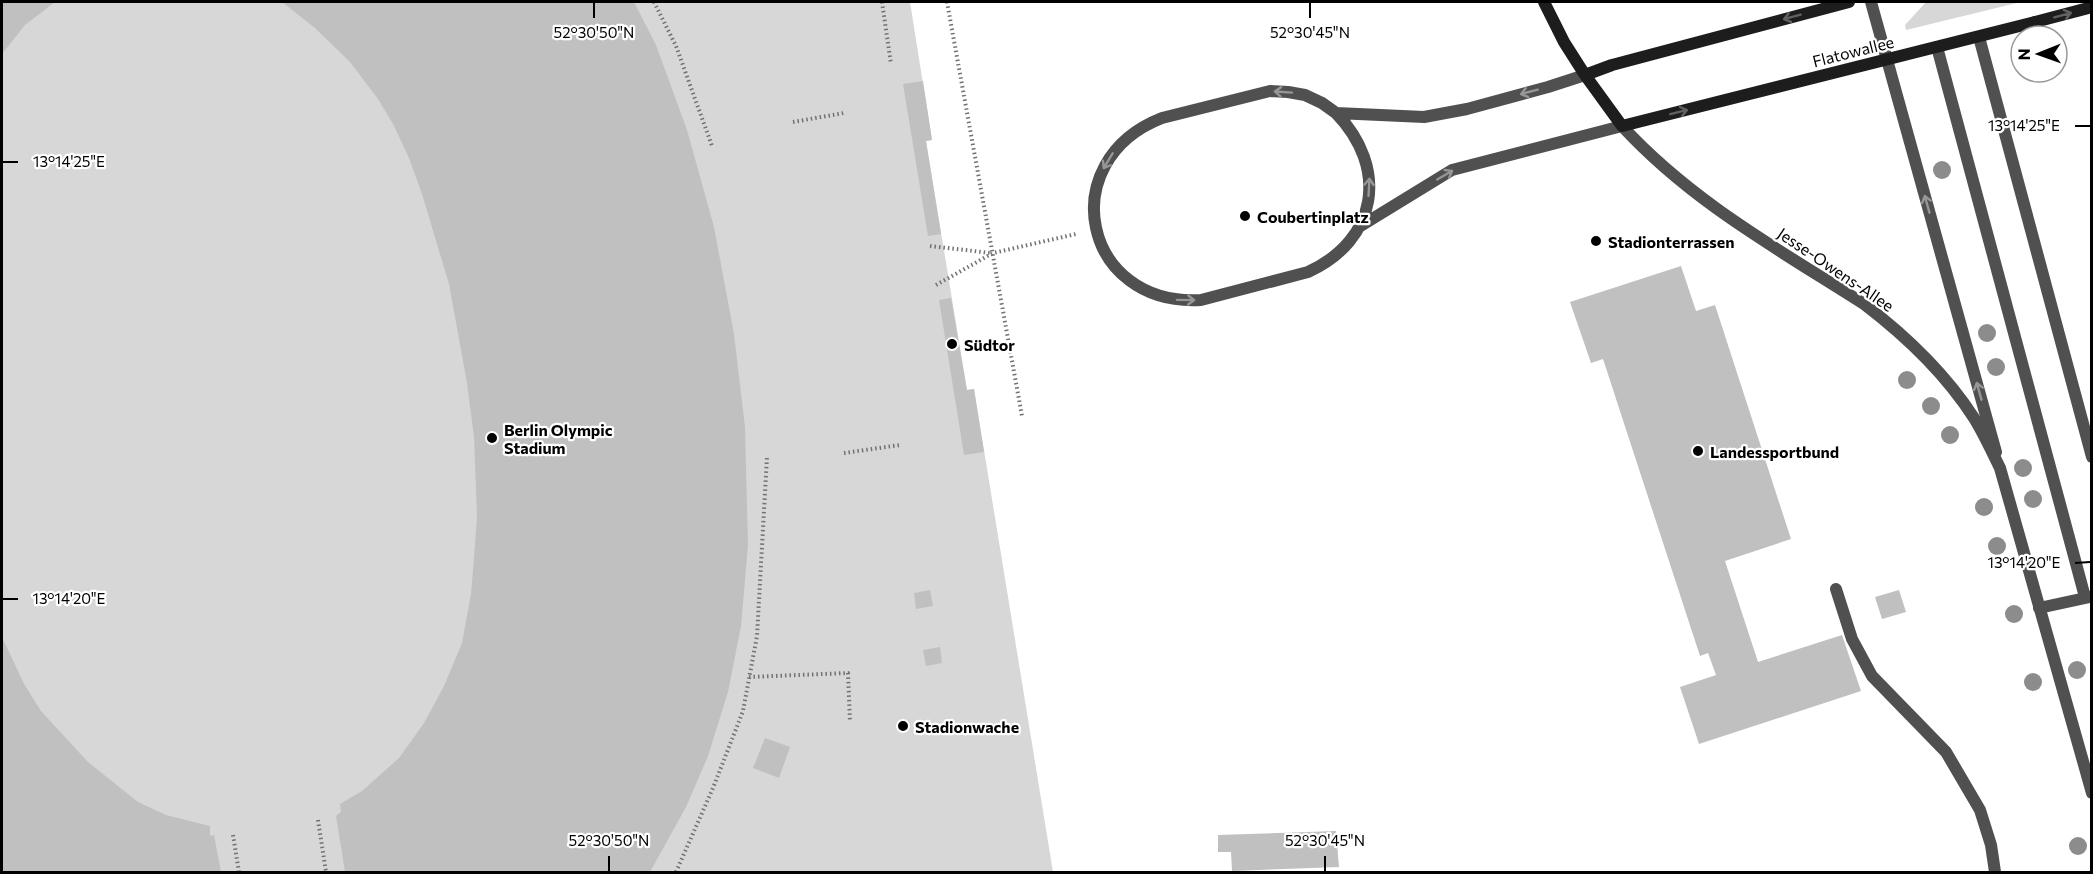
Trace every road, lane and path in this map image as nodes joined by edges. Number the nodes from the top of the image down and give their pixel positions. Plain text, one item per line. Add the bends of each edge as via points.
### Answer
1 (654, 2) edge
2 (882, 2) edge
3 (946, 2) edge
4 (1544, 2) edge
5 (1848, 2) edge
6 (1870, 2) edge
7 (2091, 7) edge
8 (1979, 37) junction
9 (1937, 47) junction
10 (1887, 60) junction
11 (891, 64) dead end
12 (1585, 75) junction
13 (844, 113) dead end
14 (1336, 113) junction
15 (794, 122) dead end
16 (1622, 126) junction
17 (712, 146) dead end
18 (1359, 227) junction
19 (1097, 229) junction
20 (930, 246) dead end
21 (993, 253) junction
22 (936, 285) dead end
23 (1022, 416) dead end
24 (900, 445) dead end
25 (844, 453) dead end
26 (767, 457) dead end
27 (2091, 457) edge
28 (2000, 468) junction
29 (1836, 589) dead end
30 (2088, 597) edge
31 (2039, 608) junction
32 (749, 677) junction
33 (850, 722) dead end
34 (2091, 793) edge
35 (318, 820) dead end
36 (233, 835) dead end
37 (239, 873) edge
38 (327, 873) edge
39 (675, 873) edge
40 (1995, 873) edge

1 - 17 path via 676,46
2 - 11 path
3 - 21 path
4 - 12 main road
5 -> 12 main road
6 - 10 street, Jesse-Owens-Allee
8 -> 7 main road, Flatowallee, bridge
8 - 9 main road, Flatowallee
8 - 27 street
9 - 10 main road, Flatowallee
9 - 30 street
16 -> 10 main road, Flatowallee
28 -> 10 street, Jesse-Owens-Allee
12 -> 14 street via 1467,109 1424,117
12 - 16 main road
13 - 15 path
18 -> 14 street via 1369,193 1366,157 1349,126
14 -> 19 street via 1305,95 1270,91 1145,125 1107,161 1099,178 1094,212
18 -> 16 street via 1452,170
16 - 28 street, Jesse-Owens-Allee via 1647,153 1710,206 1864,304 1907,339 1954,389
19 -> 18 street via 1110,261 1121,274 1150,294 1184,301 1308,272 1338,255
19 - 21 path
20 - 21 path
21 - 22 path
21 - 23 path
24 - 25 path
26 - 32 path via 758,625
28 - 31 street, Jesse-Owens-Allee
29 - 40 street via 1852,639 1872,675 1946,752 1980,810
30 - 31 street
31 - 34 street, Jesse-Owens-Allee
32 - 33 path via 848,673
32 - 39 path via 743,711
35 - 38 path
36 - 37 path

